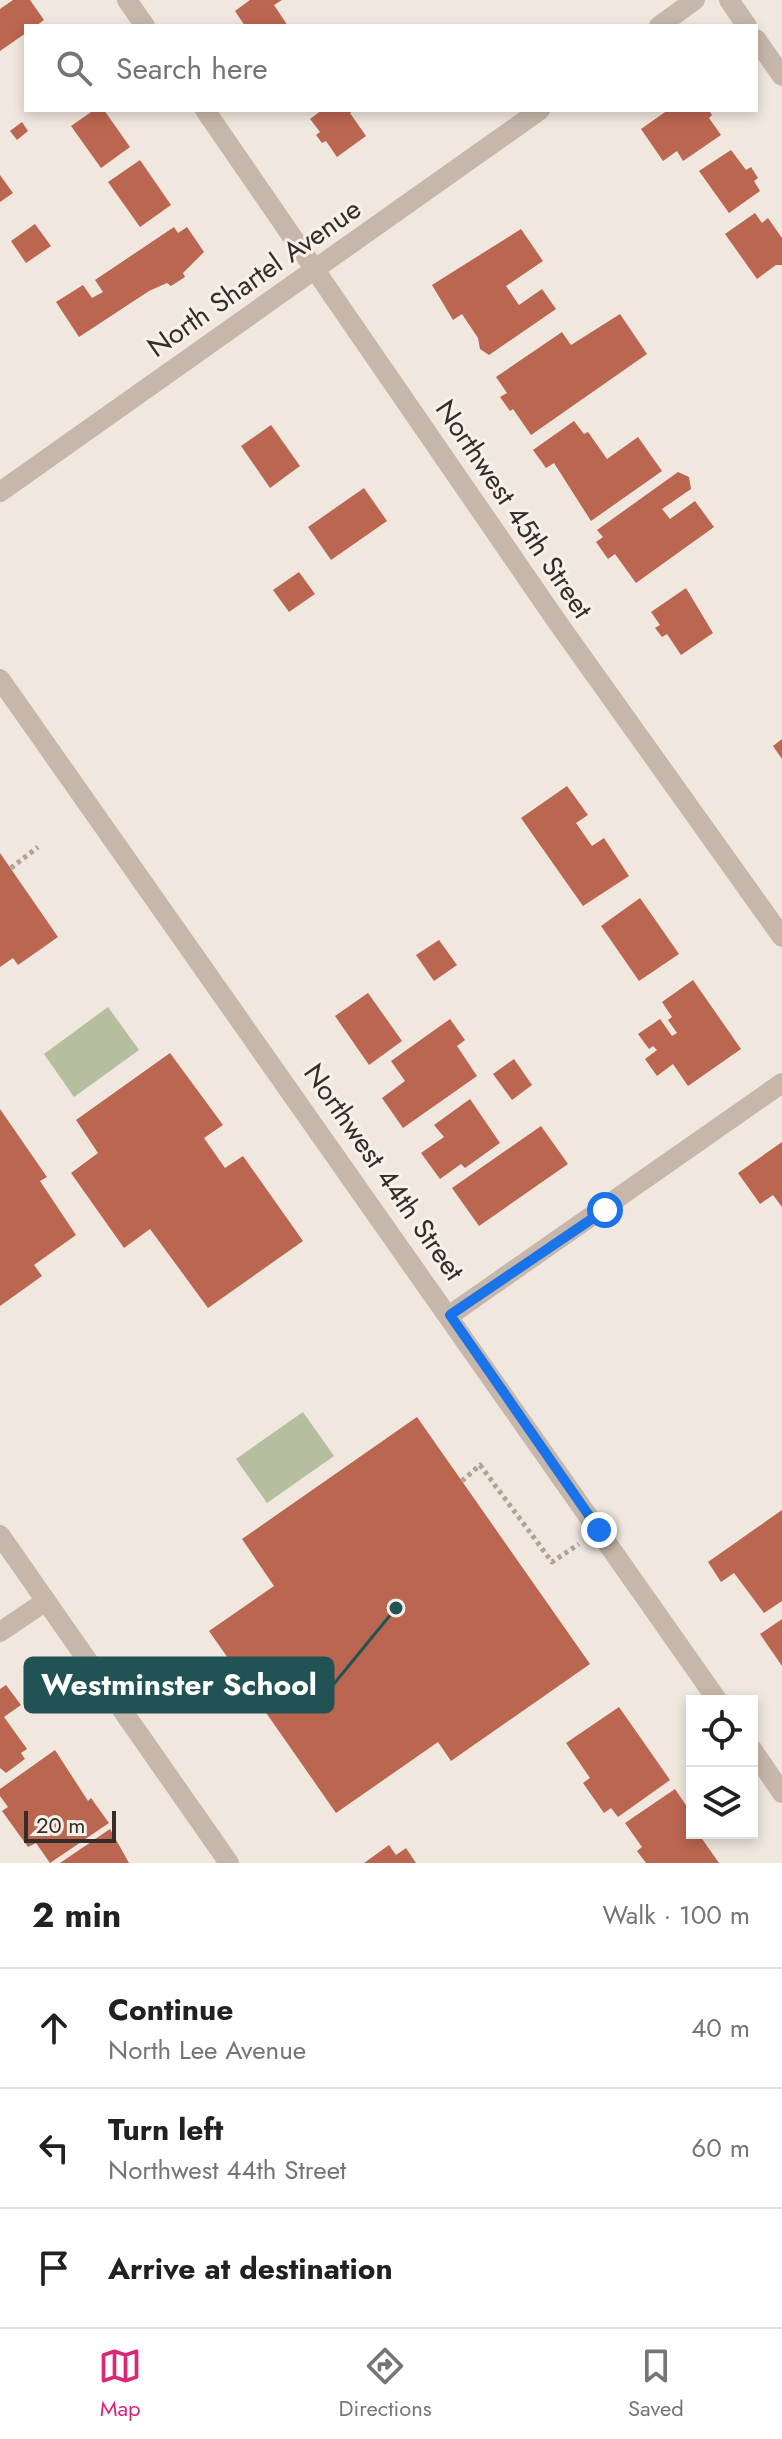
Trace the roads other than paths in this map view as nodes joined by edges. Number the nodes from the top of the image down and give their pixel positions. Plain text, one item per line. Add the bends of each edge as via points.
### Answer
1 (127, 0) edge
2 (695, 0) edge
3 (729, 0) edge
4 (144, 24) edge
5 (662, 24) edge
6 (746, 24) edge
7 (758, 42) edge
8 (782, 76) edge
9 (206, 112) edge
10 (537, 112) edge
11 (316, 268) junction
12 (0, 492) edge
13 (0, 679) edge
14 (782, 937) edge
15 (782, 1083) edge
16 (450, 1315) junction
17 (0, 1535) edge
18 (46, 1601) junction
19 (0, 1632) edge
20 (714, 1695) edge
21 (758, 1758) edge
22 (782, 1793) edge
23 (229, 1863) edge

1 - 4 street
2 - 5 street
3 - 6 street
7 - 8 street
9 - 11 street, Northwest 45th Street
10 - 11 street, North Shartel Avenue
11 - 12 street, North Shartel Avenue
11 - 14 street, Northwest 45th Street via 558,623
13 - 16 street, Northwest 44th Street
15 - 16 street
16 - 20 street, Northwest 44th Street
17 - 18 street
18 - 19 street
18 - 23 street
21 - 22 street

